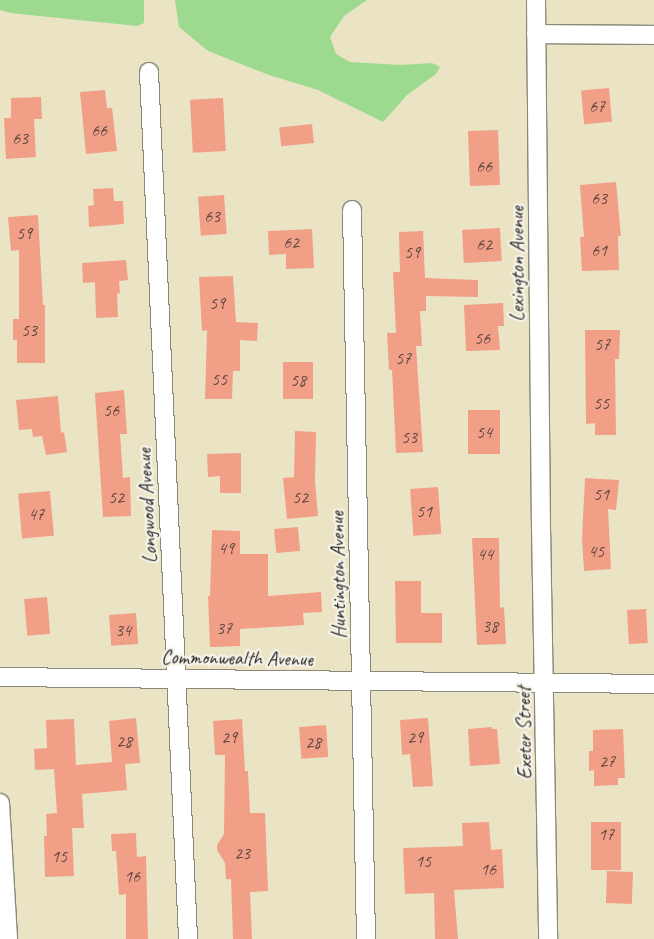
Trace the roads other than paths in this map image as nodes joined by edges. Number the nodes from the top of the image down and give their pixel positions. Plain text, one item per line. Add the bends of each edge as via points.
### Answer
1 (536, 0) edge
2 (536, 34) junction
3 (654, 35) edge
4 (149, 72) dead end
5 (352, 210) dead end
6 (541, 527) joint
7 (0, 677) edge
8 (176, 678) junction
9 (361, 682) junction
10 (545, 682) junction
11 (654, 684) edge
12 (0, 803) edge
13 (8, 939) edge
14 (188, 939) edge
15 (366, 939) edge
16 (548, 939) edge

1 - 2 street, Lexington Avenue
2 - 3 street
2 - 6 street, Lexington Avenue
4 - 8 street, Longwood Avenue
5 - 9 street, Huntington Avenue
6 - 10 street, Exeter Street
7 - 8 street, Commonwealth Avenue
8 - 9 street, Commonwealth Avenue
8 - 14 street, Longwood Avenue
9 - 10 street, Commonwealth Avenue
9 - 15 street, Huntington Avenue
10 - 11 street, Commonwealth Avenue
10 - 16 street, Exeter Street
12 - 13 street

